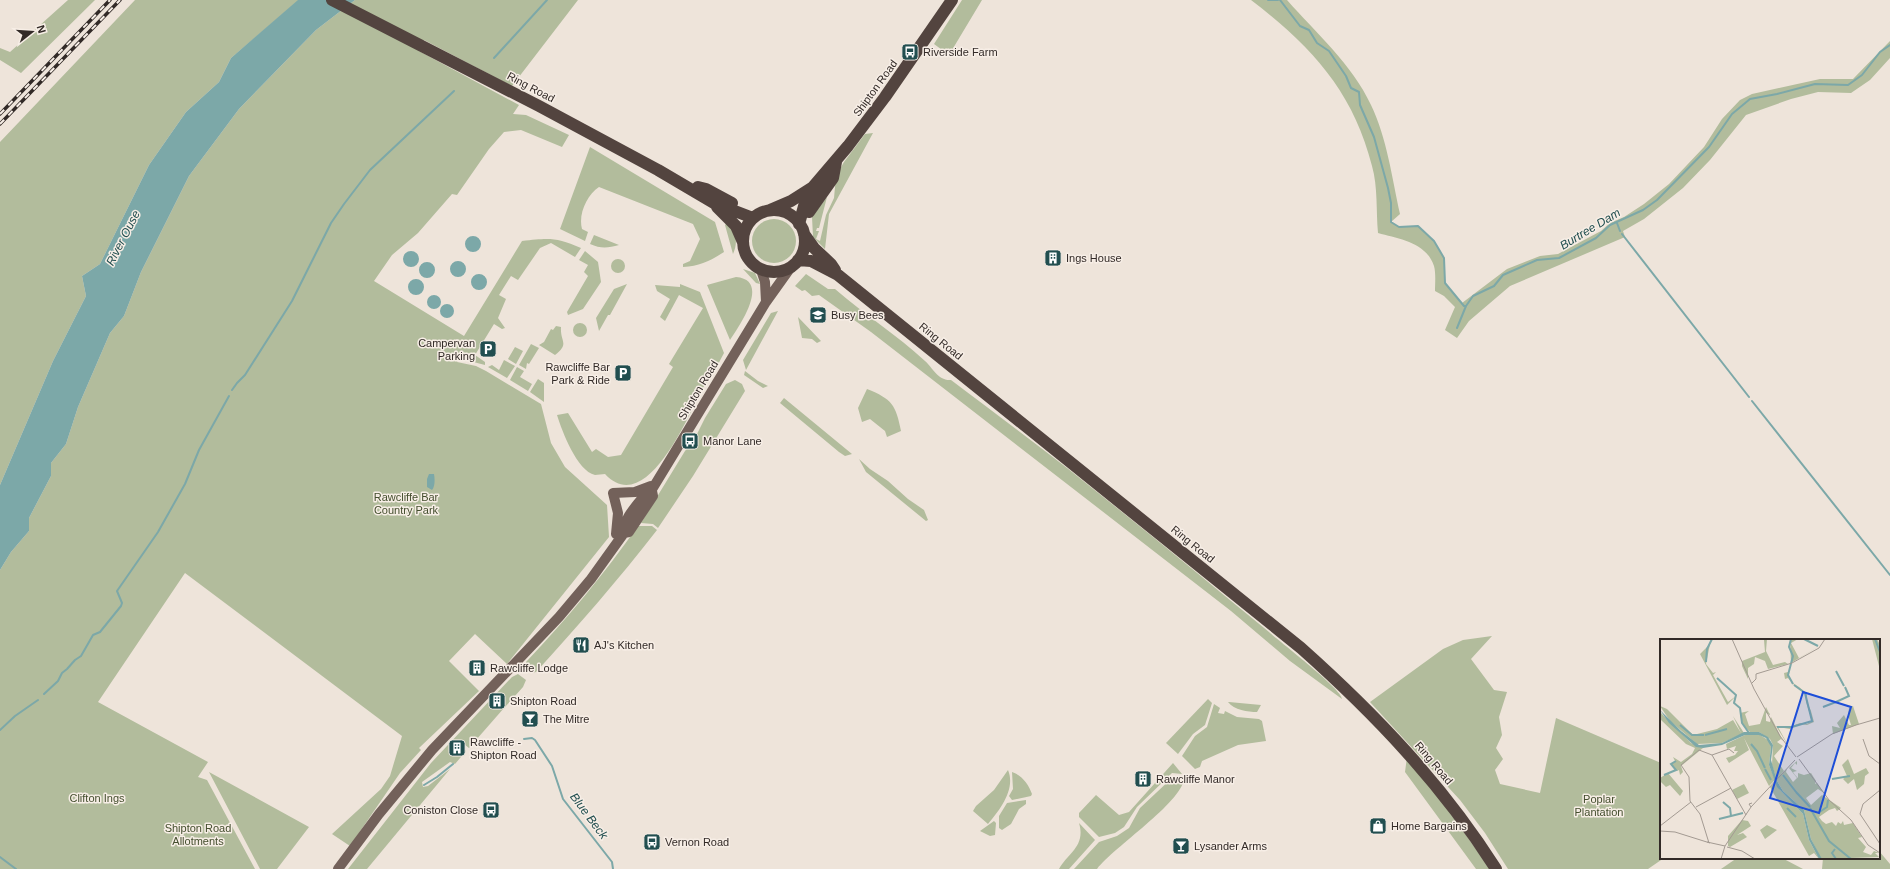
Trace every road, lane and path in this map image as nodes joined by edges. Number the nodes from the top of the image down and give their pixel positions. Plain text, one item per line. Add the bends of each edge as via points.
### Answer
1 (332, 0) edge
2 (952, 0) edge
3 (836, 161) junction
4 (685, 185) junction
5 (813, 187) junction
6 (714, 203) junction
7 (775, 208) junction
8 (753, 218) junction
9 (804, 233) junction
10 (743, 242) junction
11 (792, 266) junction
12 (761, 270) junction
13 (838, 275) junction
14 (854, 288) junction
15 (766, 302) junction
16 (654, 487) junction
17 (634, 508) junction
18 (638, 520) junction
19 (624, 533) junction
20 (613, 547) junction
21 (338, 869) edge
22 (1496, 869) edge

1 - 4 highway, Ring Road
2 - 3 highway, Shipton Road via 885,97
3 - 5 highway, Shipton Road
3 - 9 highway via 833,178 814,203
4 - 6 highway, Ring Road
4 - 7 highway via 706,189 750,210
5 - 7 highway, Shipton Road
5 - 9 highway, Shipton Road via 804,206
6 - 8 highway, Ring Road
6 - 10 highway, Ring Road via 736,226
7 - 8 highway
7 - 9 highway via 789,214
8 - 10 highway via 745,229
9 - 11 highway via 804,247
9 - 13 highway, Ring Road
10 - 12 highway via 749,260
11 - 12 highway via 780,272
11 - 13 highway, Ring Road via 811,261
11 - 14 highway via 809,268 834,283
11 - 15 main road, Shipton Road
12 - 15 main road via 765,282
13 - 14 highway, Ring Road
14 - 22 highway, Ring Road via 1301,648 1352,693 1438,788 1482,846
15 - 16 main road, Shipton Road
16 - 17 main road, Shipton Road
16 - 18 main road, Shipton Road via 653,496
16 - 20 main road via 635,492 613,493 618,518
17 - 18 main road
17 - 19 main road, Shipton Road via 623,528
18 - 19 main road, Shipton Road via 629,532
19 - 20 main road, Shipton Road
20 - 21 main road, Shipton Road via 591,579 559,617 432,750

